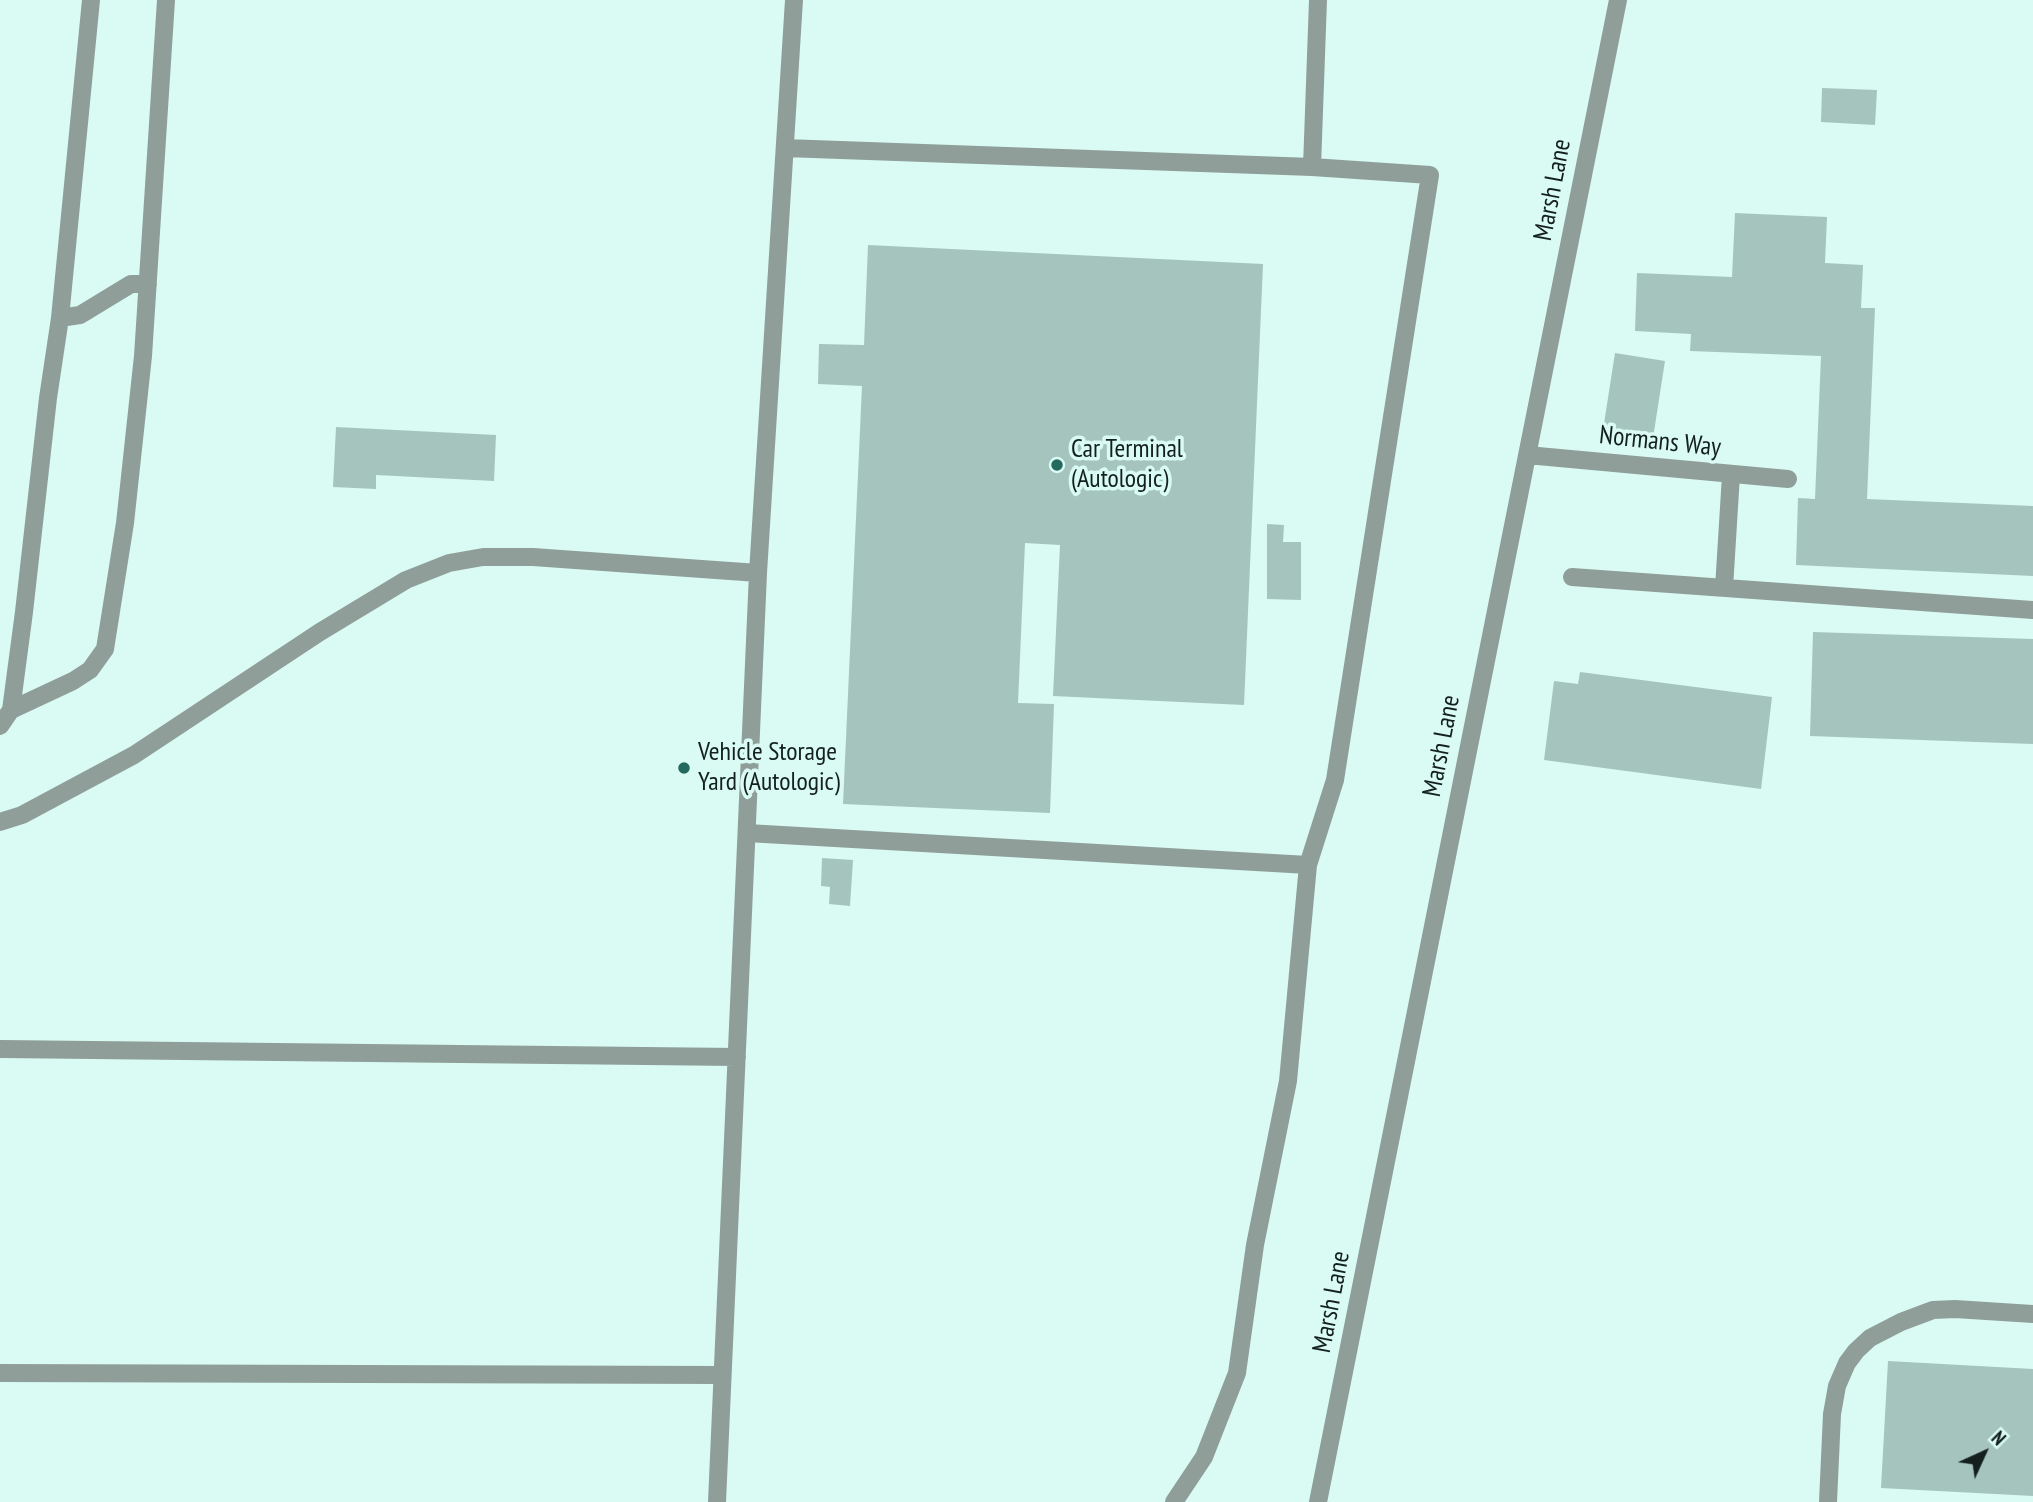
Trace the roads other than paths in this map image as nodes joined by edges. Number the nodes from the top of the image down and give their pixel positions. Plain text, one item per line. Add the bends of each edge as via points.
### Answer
1 (90, 0) edge
2 (166, 0) edge
3 (794, 0) edge
4 (1318, 0) edge
5 (1618, 0) edge
6 (785, 148) junction
7 (1312, 167) junction
8 (148, 284) junction
9 (60, 318) junction
10 (1527, 455) junction
11 (1731, 475) junction
12 (1788, 479) dead end
13 (758, 573) junction
14 (1572, 577) dead end
15 (1724, 588) junction
16 (2033, 610) edge
17 (11, 710) junction
18 (0, 726) edge
19 (0, 822) edge
20 (747, 834) junction
21 (1308, 865) junction
22 (0, 1049) edge
23 (737, 1057) junction
24 (2033, 1314) edge
25 (0, 1373) edge
26 (722, 1375) junction
27 (717, 1502) edge
28 (1174, 1502) edge
29 (1318, 1502) edge
30 (1828, 1502) edge

1 - 9 street
2 - 8 street
3 - 6 street
4 - 7 street
5 - 10 street, Marsh Lane
6 - 7 street
6 - 13 street
7 - 21 street via 1430,175 1335,780
8 - 9 street via 131,284 80,315
8 - 17 street via 125,523 105,649 90,670 74,681
9 - 17 street
10 - 11 street, Normans Way
10 - 29 street, Marsh Lane
11 - 12 street, Normans Way
11 - 15 street
13 - 19 street via 533,557 483,557 449,563 406,580 320,632 134,755 46,803
13 - 20 street
14 - 15 street
15 - 16 street
17 - 18 street
20 - 21 street
20 - 23 street
21 - 28 street via 1288,1081 1255,1245 1237,1373 1204,1457
22 - 23 street
23 - 26 street
24 - 30 street via 1933,1310 1885,1328 1863,1344 1847,1363 1837,1386
25 - 26 street
26 - 27 street

